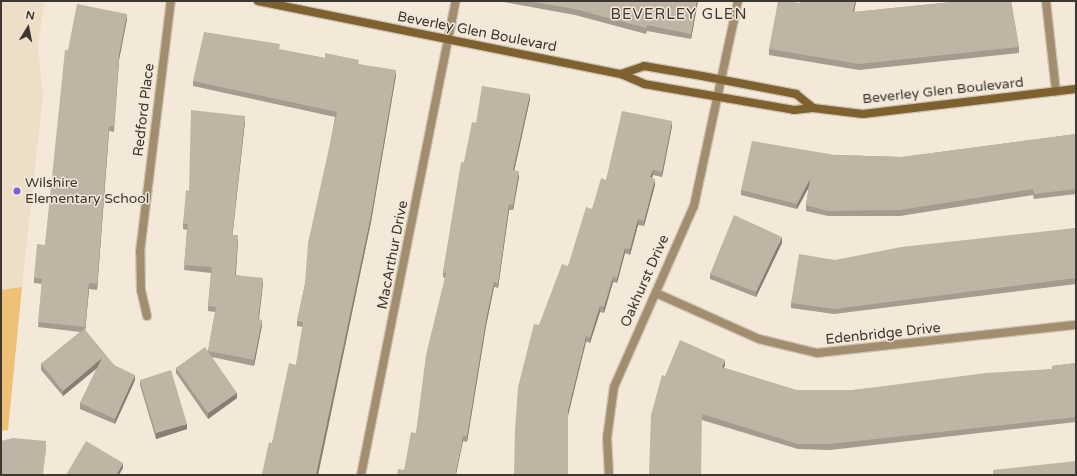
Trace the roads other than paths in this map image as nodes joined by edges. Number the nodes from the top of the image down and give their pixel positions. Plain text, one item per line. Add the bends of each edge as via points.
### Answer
1 (171, 1) edge
2 (258, 1) edge
3 (456, 1) edge
4 (738, 1) edge
5 (1046, 1) edge
6 (449, 40) junction
7 (621, 74) junction
8 (722, 79) junction
9 (1076, 89) edge
10 (1056, 91) junction
11 (717, 99) junction
12 (813, 108) junction
13 (656, 293) junction
14 (147, 316) dead end
15 (1076, 325) edge
16 (361, 475) edge
17 (609, 475) edge

1 - 14 street, Redford Place via 140,252 141,291
2 - 6 street, Beverley Glen Boulevard
3 - 6 street, MacArthur Drive
4 - 8 street, Oakhurst Drive
5 - 10 street
6 - 7 street, Beverley Glen Boulevard
6 - 16 street, MacArthur Drive
7 - 8 street via 644,66
7 - 11 street, Beverley Glen Boulevard via 644,84
8 - 11 street, Oakhurst Drive
8 - 12 street via 796,94
9 - 10 street, Beverley Glen Boulevard
10 - 12 street, Beverley Glen Boulevard via 863,114
11 - 12 street, Beverley Glen Boulevard via 794,110
11 - 13 street, Oakhurst Drive via 694,206
13 - 15 street, Edenbridge Drive via 759,339 817,353
13 - 17 street, Oakhurst Drive via 614,387 607,438

